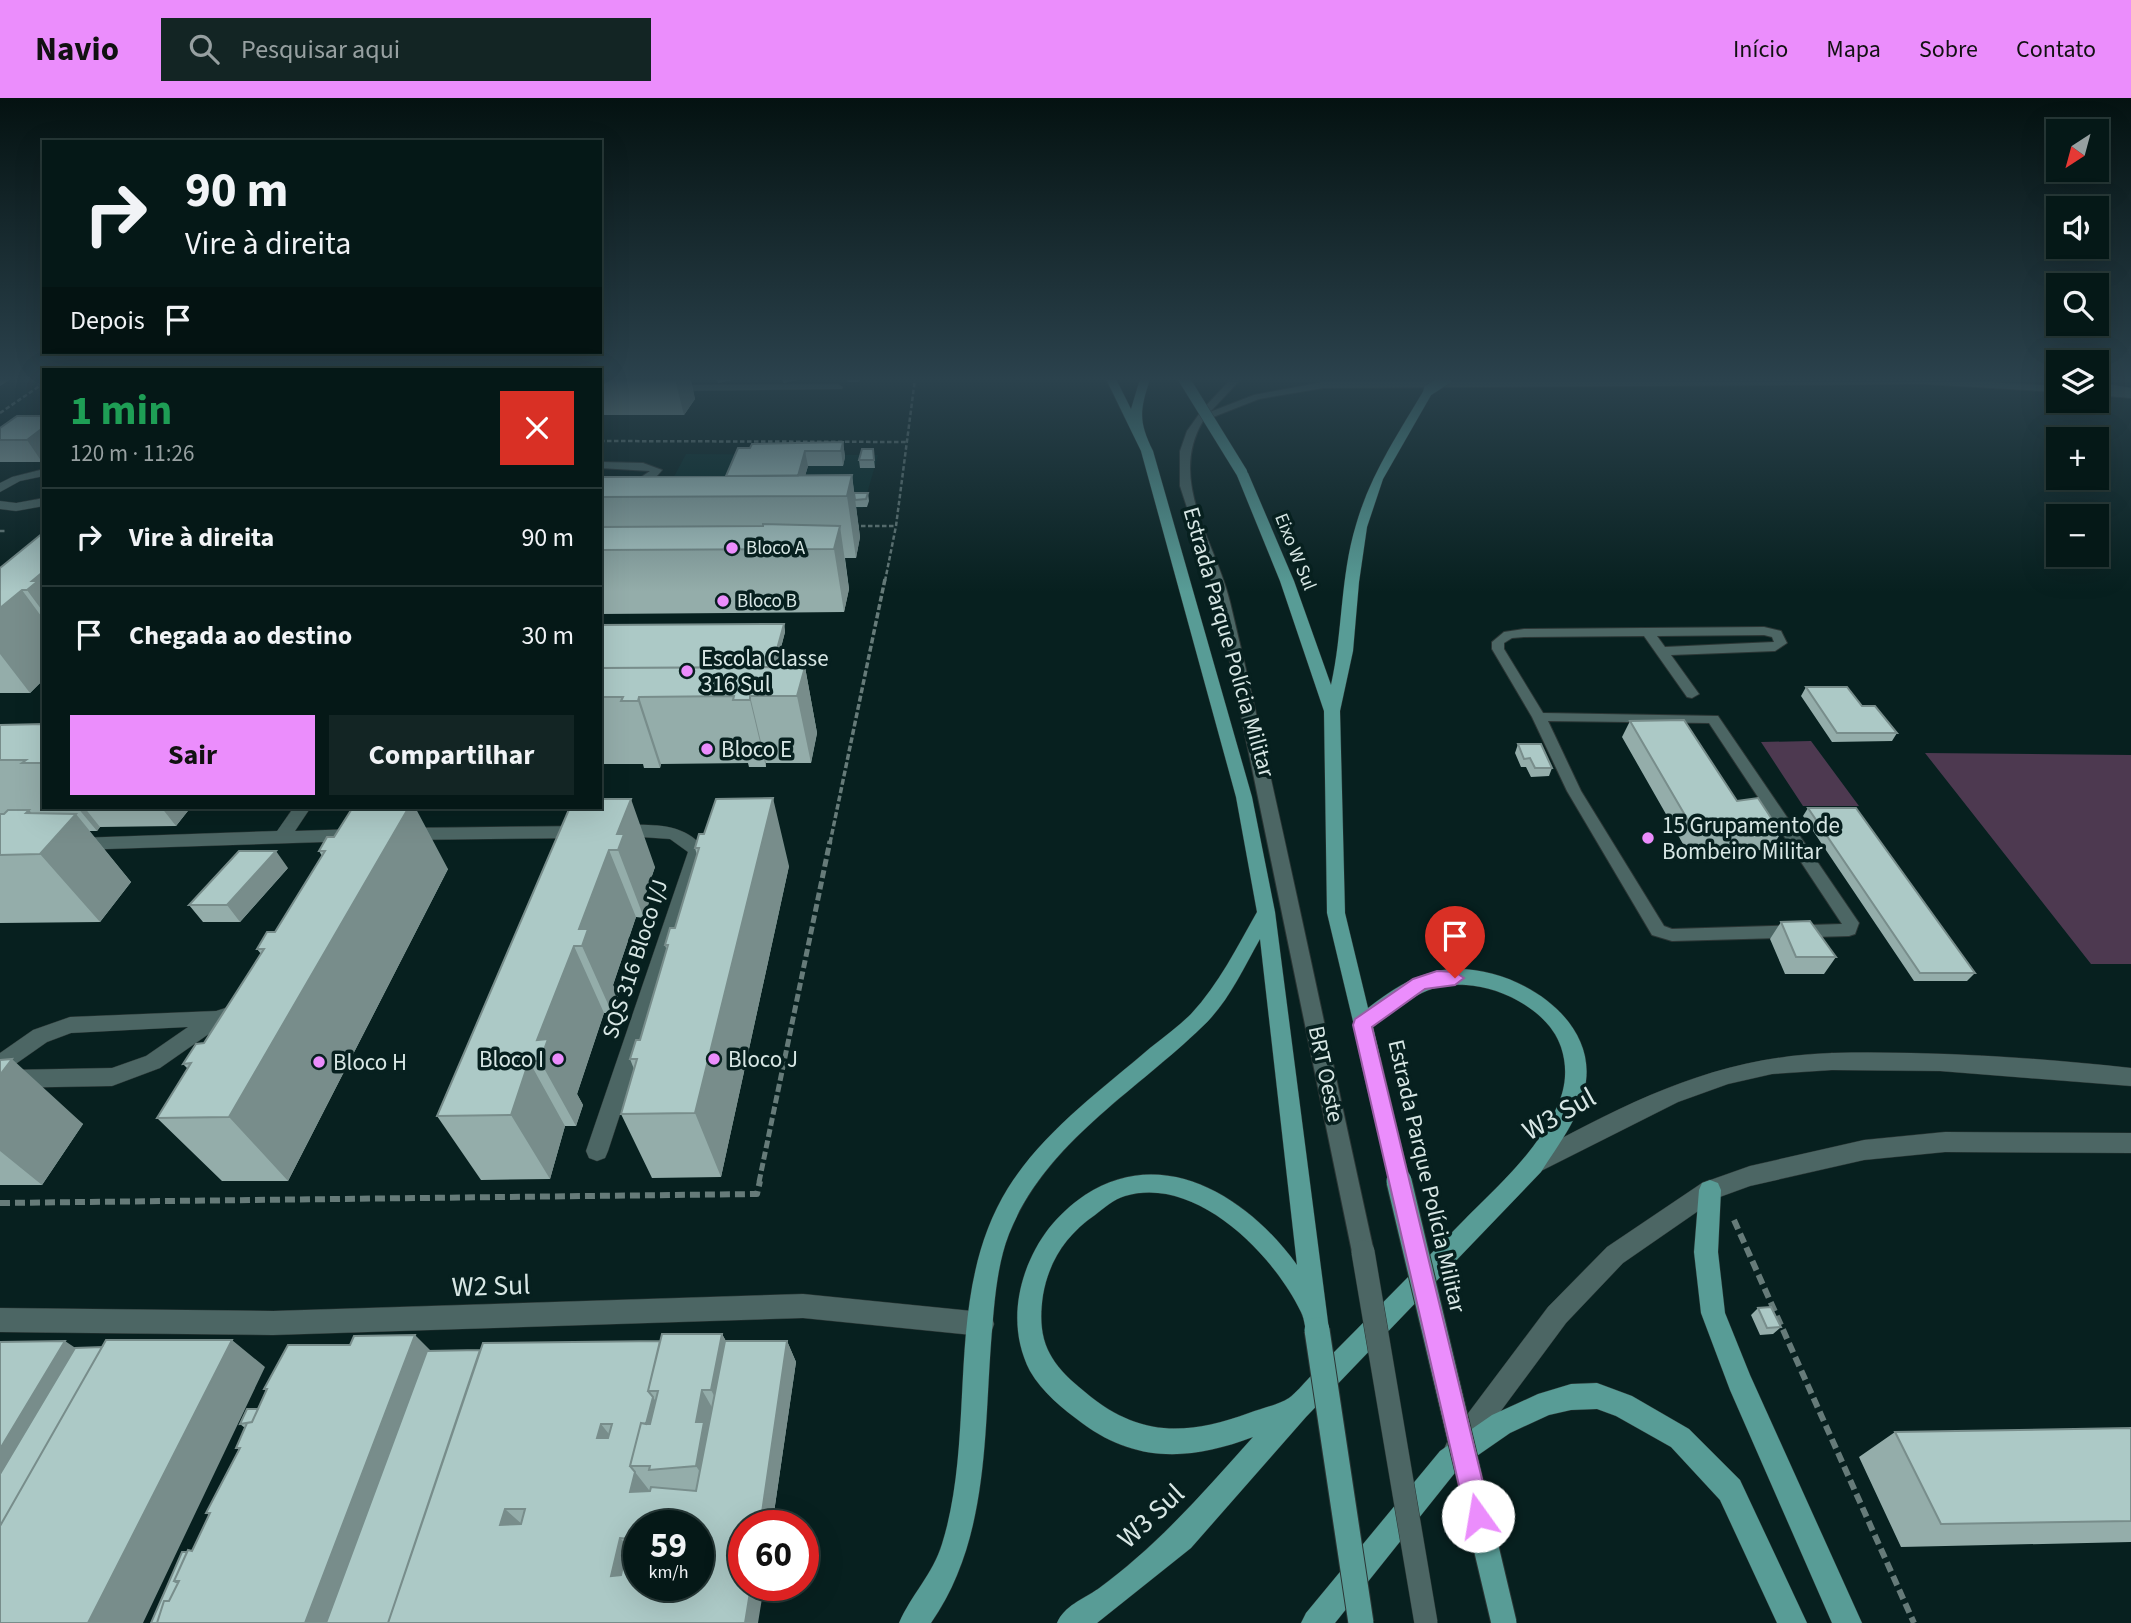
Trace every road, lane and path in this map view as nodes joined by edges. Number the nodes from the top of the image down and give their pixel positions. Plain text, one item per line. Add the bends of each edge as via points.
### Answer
1 (906, 450) edge
2 (1147, 450) edge
3 (1185, 450) edge
4 (1228, 450) edge
5 (1393, 450) edge
6 (602, 466) edge
7 (42, 467) edge
8 (42, 473) edge
9 (6, 483) edge
10 (602, 483) edge
11 (42, 502) edge
12 (0, 505) edge
13 (896, 526) junction
14 (842, 527) edge
15 (0, 531) edge
16 (6, 531) dead end
17 (1648, 632) junction
18 (1663, 651) junction
19 (1692, 694) dead end
20 (1332, 711) junction
21 (1539, 717) junction
22 (302, 809) edge
23 (282, 837) junction
24 (54, 845) edge
25 (1266, 912) junction
26 (261, 1006) edge
27 (217, 1018) junction
28 (1362, 1025) junction
29 (0, 1064) edge
30 (2131, 1077) edge
31 (0, 1079) edge
32 (2131, 1143) edge
33 (597, 1151) dead end
34 (1533, 1165) junction
35 (1715, 1189) junction
36 (0, 1203) edge
37 (0, 1320) edge
38 (1315, 1320) junction
39 (982, 1324) junction
40 (1297, 1408) junction
41 (1449, 1460) junction
42 (915, 1623) edge
43 (1072, 1623) edge
44 (1316, 1623) edge
45 (1361, 1623) edge
46 (1426, 1623) edge
47 (1504, 1623) edge
48 (1792, 1623) edge
49 (1847, 1623) edge
50 (1914, 1623) edge

1 - 13 path
2 - 25 main road, Estrada Parque Polícia Militar via 1244,797
3 - 46 lane, BRT Oeste, bridge via 1184,467 1198,531 1221,590 1363,1252
4 - 20 main road, Eixo W Sul, bridge via 1242,473 1287,582
5 - 20 main road, Estrada Parque Polícia Militar via 1361,527 1346,651
6 - 10 lane via 657,470 643,482
7 - 9 street
8 - 9 street
11 - 12 street
13 - 14 path
13 - 36 path via 757,1194
15 - 16 path
17 - 18 lane
17 - 18 lane via 1763,631 1777,634 1781,643 1775,647
17 - 21 lane via 1524,634 1501,639 1498,649
18 - 19 lane
20 - 28 main road, Estrada Parque Polícia Militar via 1336,913
21 - 21 lane via 1574,791 1661,933 1851,928 1713,719
22 - 23 street
23 - 24 street
23 - 33 street, SQS 316 Bloco I/J via 631,831 684,837 694,844 697,852
25 - 38 main road, Estrada Parque Polícia Militar
25 - 39 main road via 1222,989 1197,1020 1069,1130 1016,1196 987,1268
26 - 27 street
27 - 29 street via 70,1025 40,1036
27 - 31 street via 153,1062 112,1077
28 - 34 main road via 1404,992 1437,978 1499,985 1541,1006 1571,1046 1576,1068 1566,1108
28 - 47 main road, Estrada Parque Polícia Militar, bridge
30 - 34 street, W3 Sul via 1965,1061 1759,1068 1636,1110
32 - 35 street via 1945,1142 1864,1150 1750,1176
34 - 40 main road, W3 Sul
35 - 41 street via 1615,1255 1557,1315
35 - 49 main road via 1706,1252 1713,1313
35 - 50 path
37 - 39 street, W2 Sul via 273,1323 803,1306
38 - 40 main road via 1274,1252 1242,1220 1221,1206 1158,1184 1124,1186 1077,1215 1053,1238 1034,1287 1030,1334 1038,1360 1057,1385 1106,1427 1163,1442 1207,1439
38 - 45 main road, Estrada Parque Polícia Militar, bridge
39 - 42 main road via 967,1485 956,1545 937,1590
40 - 43 main road, W3 Sul via 1181,1538
41 - 44 main road
41 - 48 main road via 1501,1424 1547,1403 1597,1396 1623,1405 1680,1438 1730,1490

